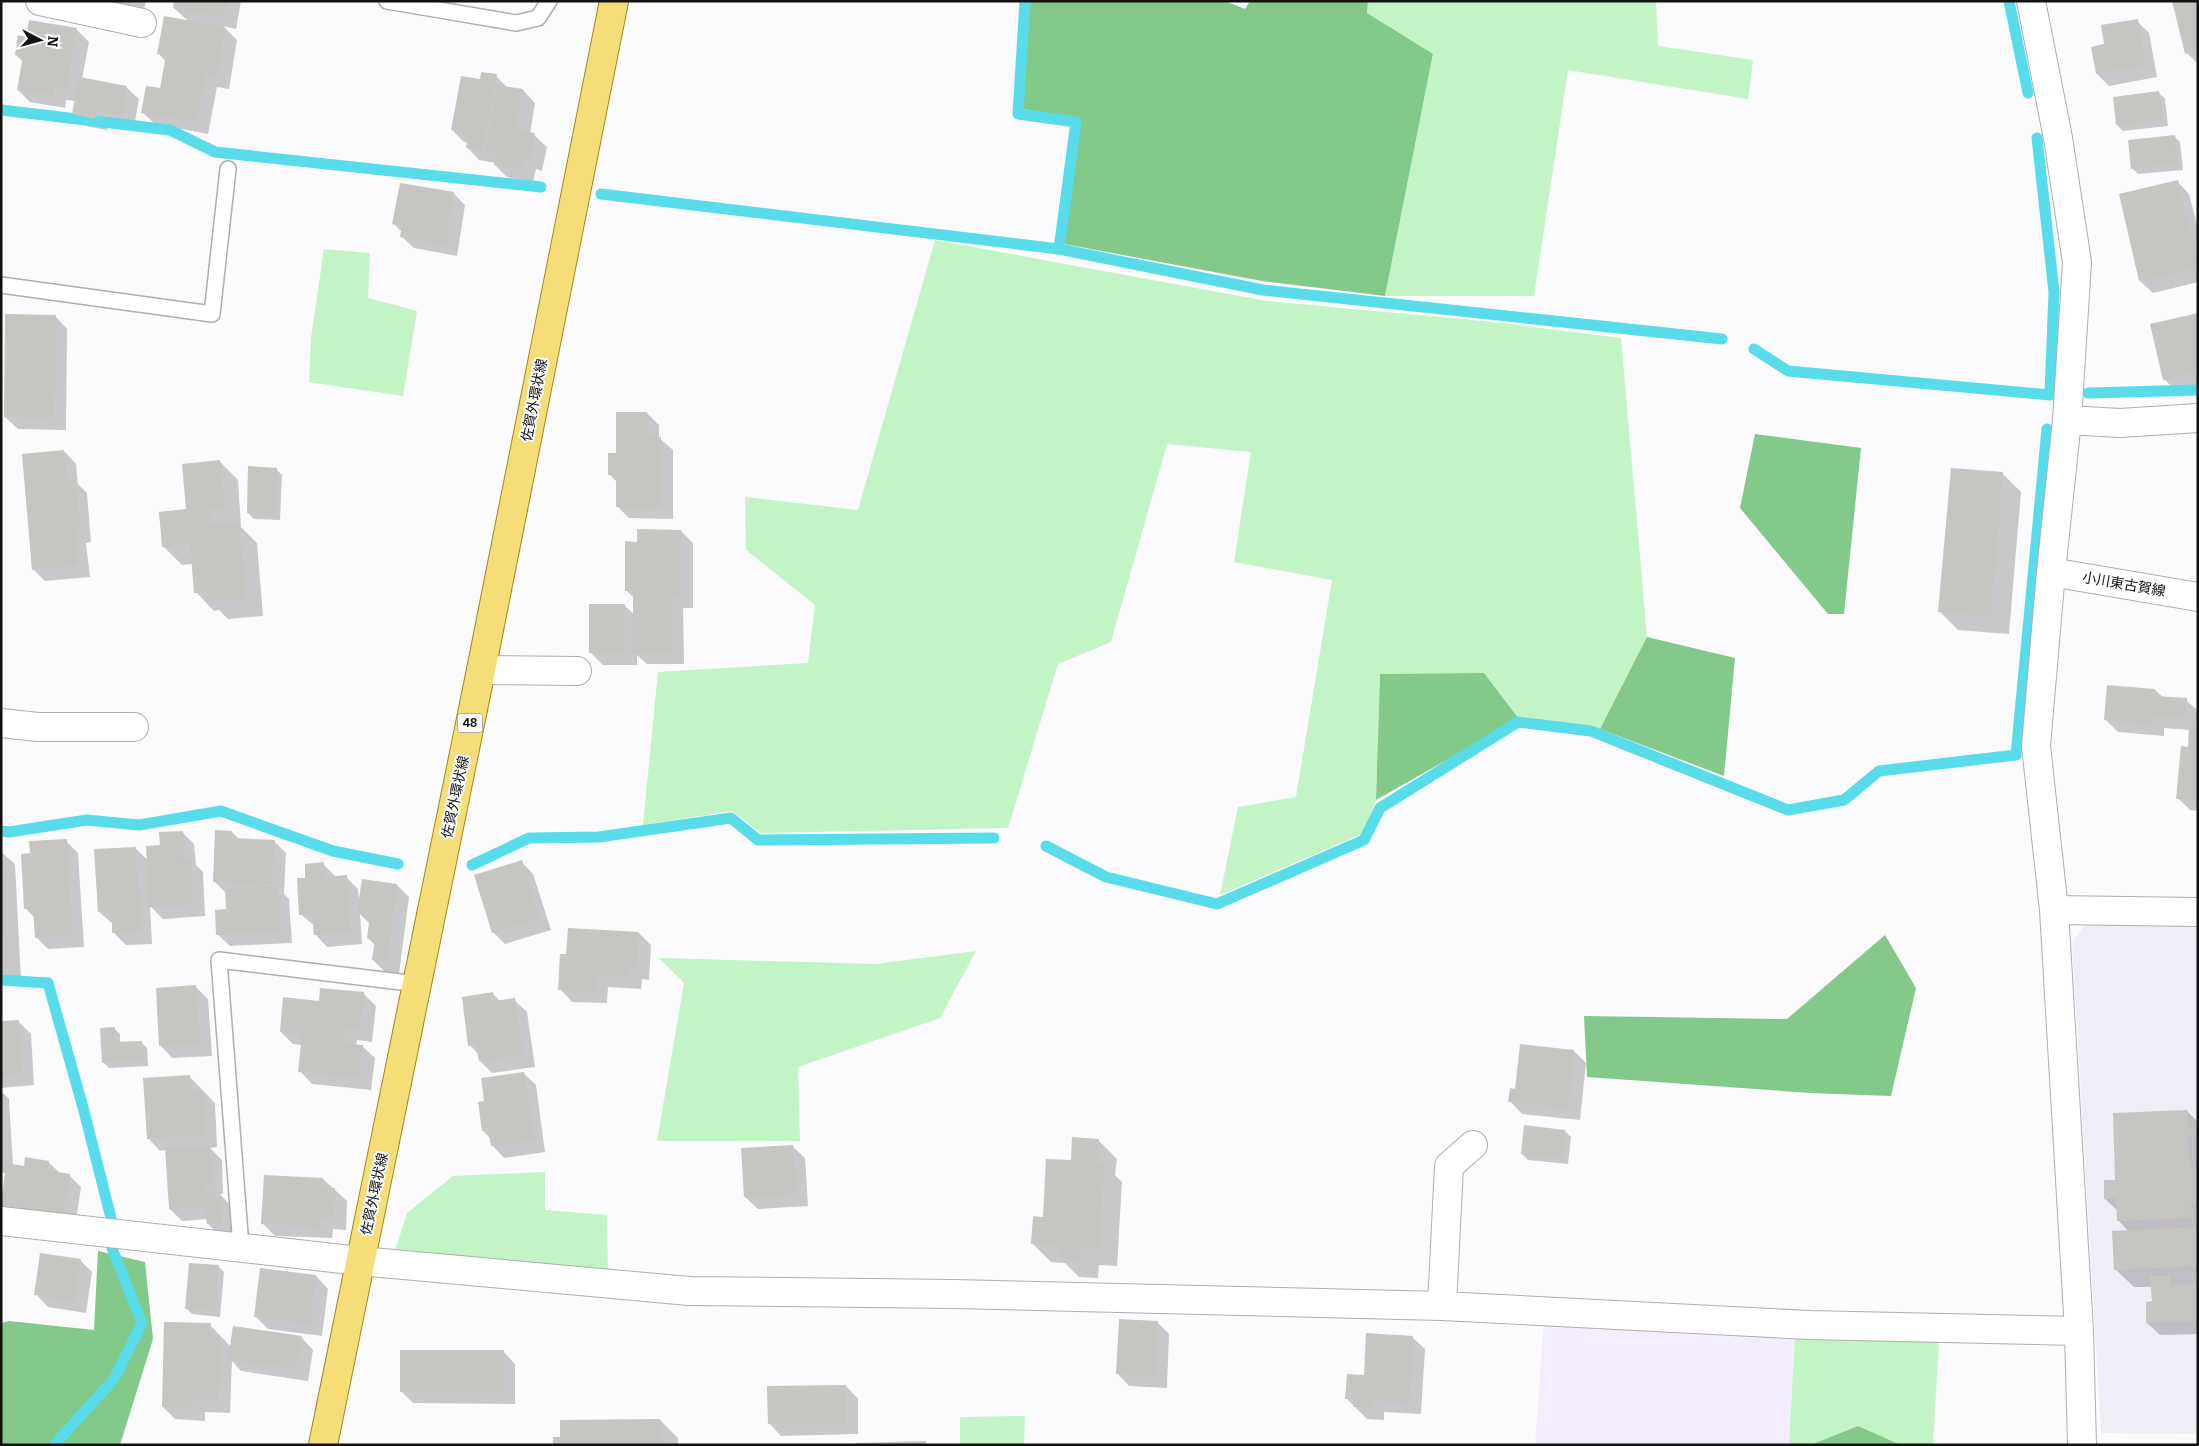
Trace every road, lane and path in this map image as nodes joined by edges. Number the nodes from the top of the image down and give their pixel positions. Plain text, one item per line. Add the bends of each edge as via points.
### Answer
1 (40, 1) edge
2 (387, 1) edge
3 (549, 1) edge
4 (614, 1) edge
5 (2031, 1) edge
6 (142, 23) dead end
7 (228, 169) dead end
8 (1, 285) edge
9 (2198, 418) edge
10 (2067, 420) junction
11 (2051, 572) junction
12 (2198, 596) edge
13 (481, 670) junction
14 (577, 671) dead end
15 (1, 723) edge
16 (134, 728) dead end
17 (2054, 910) junction
18 (2198, 912) edge
19 (417, 984) junction
20 (1472, 1145) dead end
21 (1, 1221) edge
22 (241, 1247) junction
23 (360, 1261) junction
24 (1442, 1306) junction
25 (2079, 1332) junction
26 (323, 1445) edge
27 (2082, 1445) edge

1 - 6 street
2 - 3 lane via 516,23 538,18
4 - 13 main road, 佐賀外環状線 / 48
5 - 10 street via 2058,138 2077,262
7 - 8 lane via 212,314
9 - 10 street via 2120,423
10 - 11 street
11 - 12 street, 小川東古賀線
11 - 17 street via 2036,746
13 - 14 street
13 - 19 main road, 佐賀外環状線 / 48
15 - 16 street via 38,727
17 - 18 street
17 - 25 street
19 - 22 lane via 219,960
19 - 23 main road, 佐賀外環状線 / 48
20 - 24 street via 1449,1166
21 - 22 street
22 - 23 street
23 - 24 street via 689,1291
23 - 26 main road, 佐賀外環状線 / 48
24 - 25 street via 1809,1325
25 - 27 street

